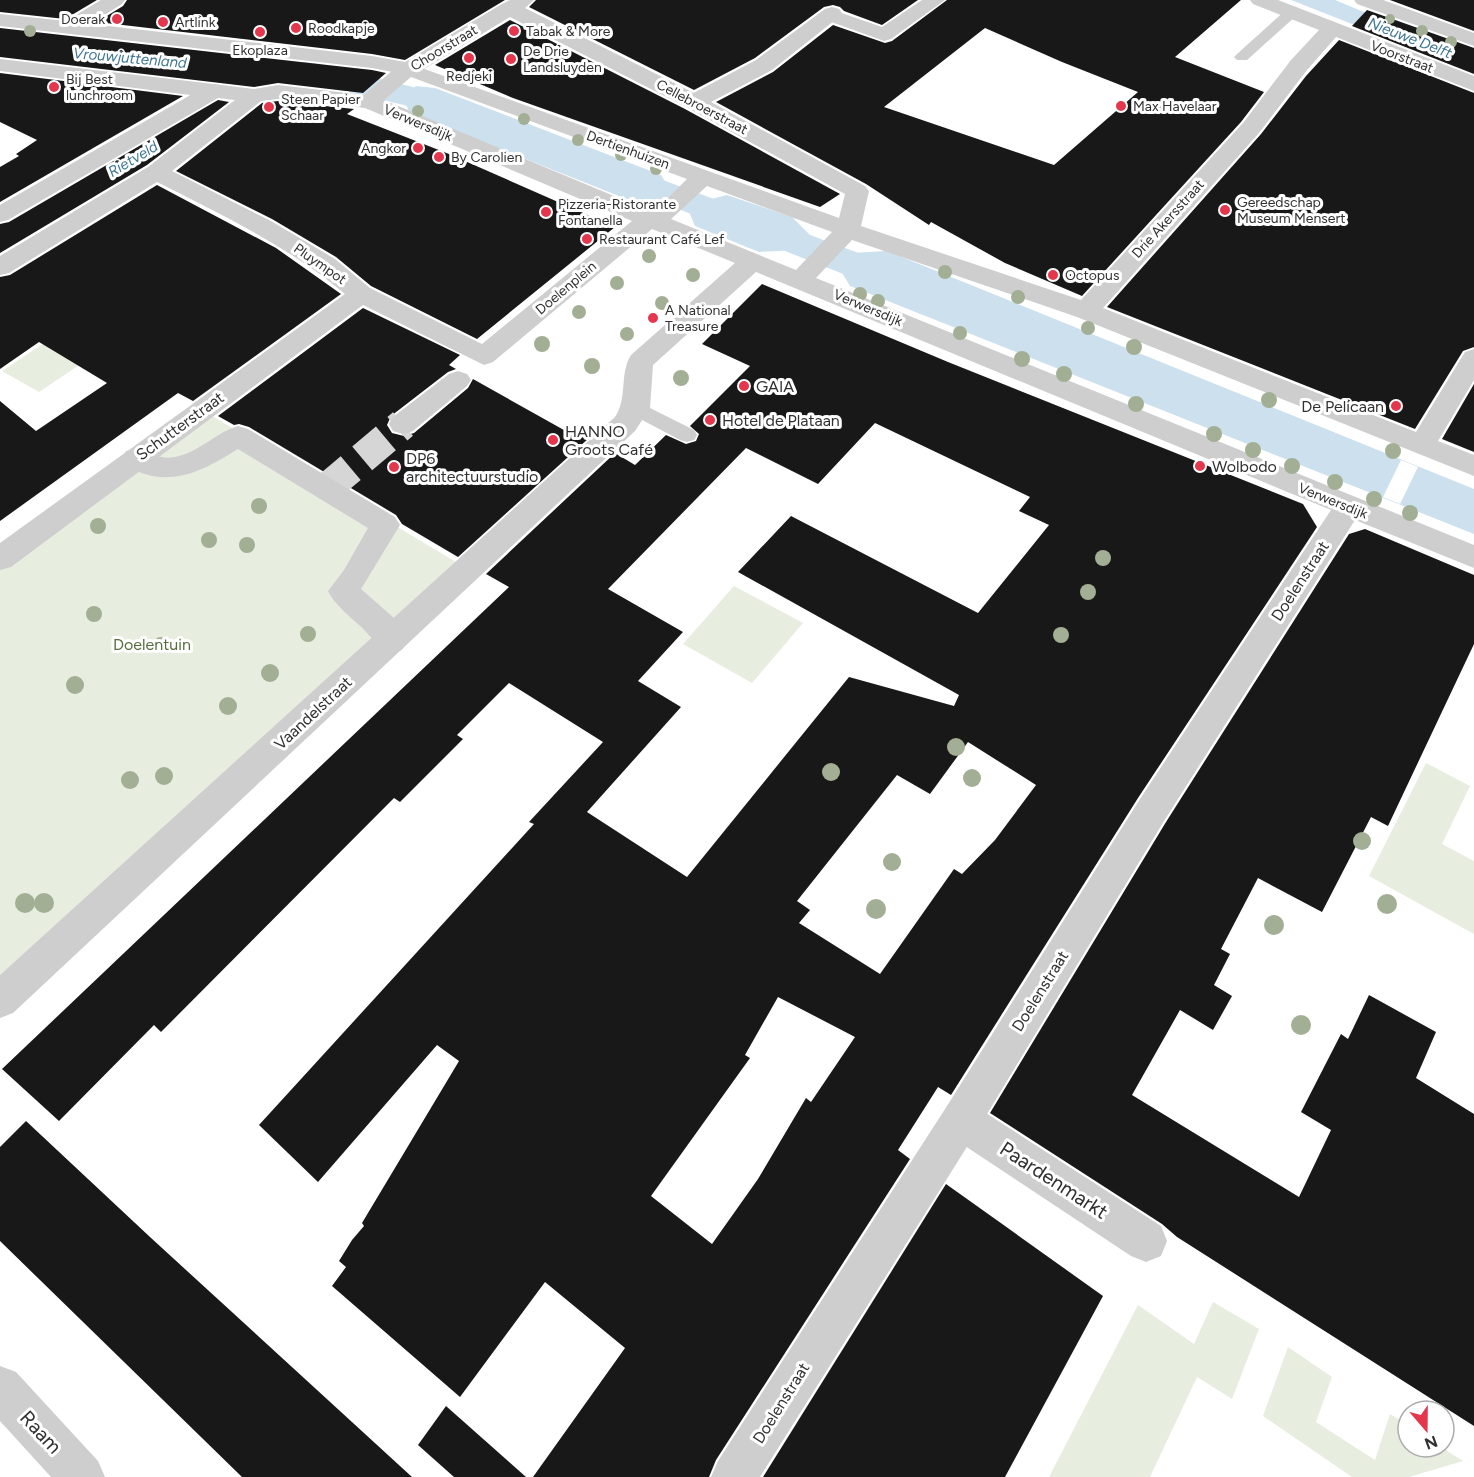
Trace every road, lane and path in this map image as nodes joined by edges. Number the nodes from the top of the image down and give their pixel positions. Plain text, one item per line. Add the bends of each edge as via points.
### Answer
1 (115, 0) edge
2 (935, 0) edge
3 (1260, 0) edge
4 (1364, 0) edge
5 (516, 4) edge
6 (1291, 13) junction
7 (0, 20) edge
8 (71, 27) junction
9 (1330, 30) junction
10 (1474, 40) edge
11 (1242, 57) dead end
12 (0, 65) edge
13 (404, 73) junction
14 (1474, 84) edge
15 (233, 93) junction
16 (373, 98) junction
17 (694, 102) junction
18 (156, 172) junction
19 (697, 183) junction
20 (0, 215) edge
21 (658, 216) junction
22 (843, 235) junction
23 (753, 261) junction
24 (0, 267) edge
25 (806, 274) junction
26 (360, 294) junction
27 (1086, 311) junction
28 (1474, 358) edge
29 (473, 367) junction
30 (631, 416) junction
31 (404, 424) tunnel mouth
32 (687, 435) dead end
33 (1422, 445) junction
34 (136, 458) junction
35 (1474, 466) edge
36 (1348, 507) junction
37 (1474, 557) edge
38 (0, 559) edge
39 (391, 641) junction
40 (0, 1000) edge
41 (961, 1120) junction
42 (1146, 1241) dead end
43 (4, 1402) edge
44 (82, 1477) edge
45 (734, 1477) edge

1 - 8 street
2 - 17 street via 884,35 831,14 764,64
3 - 6 street, Voorstraat
4 - 10 street
5 - 13 street, Choorstraat
5 - 17 street, Cellebroerstraat
6 - 9 street, Voorstraat
6 - 11 lane
7 - 8 street
8 - 13 street via 372,62
9 - 14 street, Voorstraat
9 - 27 street, Drie Akersstraat via 1251,128
12 - 15 street
13 - 16 street, Choorstraat
13 - 19 street, Dertienhuizen
15 - 16 street, Verwersdijk
15 - 18 street
15 - 20 street
16 - 21 street, Verwersdijk
17 - 22 street, Cellebroerstraat via 857,190
18 - 24 street
18 - 26 street, Pluympot via 262,226 326,265
19 - 21 street, Doelenplein
19 - 22 street, Dertienhuizen
21 - 23 street, Verwersdijk
21 - 29 street, Doelenplein
22 - 25 street
22 - 27 street
23 - 25 street, Verwersdijk
23 - 30 street via 640,361
25 - 36 street, Verwersdijk
26 - 29 street, Pluympot
26 - 34 street, Schutterstraat
27 - 33 street
28 - 33 street
29 - 31 street, Doelenplein
30 - 32 lane
30 - 39 street, Vaandelstraat
33 - 35 street
34 - 38 street, Schutterstraat
34 - 39 street via 159,469 195,461 238,436 385,525 343,591 382,627
36 - 37 street, Verwersdijk
36 - 41 street, Doelenstraat via 1152,810
39 - 40 street, Vaandelstraat
41 - 42 street, Paardenmarkt
41 - 45 street, Doelenstraat
43 - 44 street, Raam

